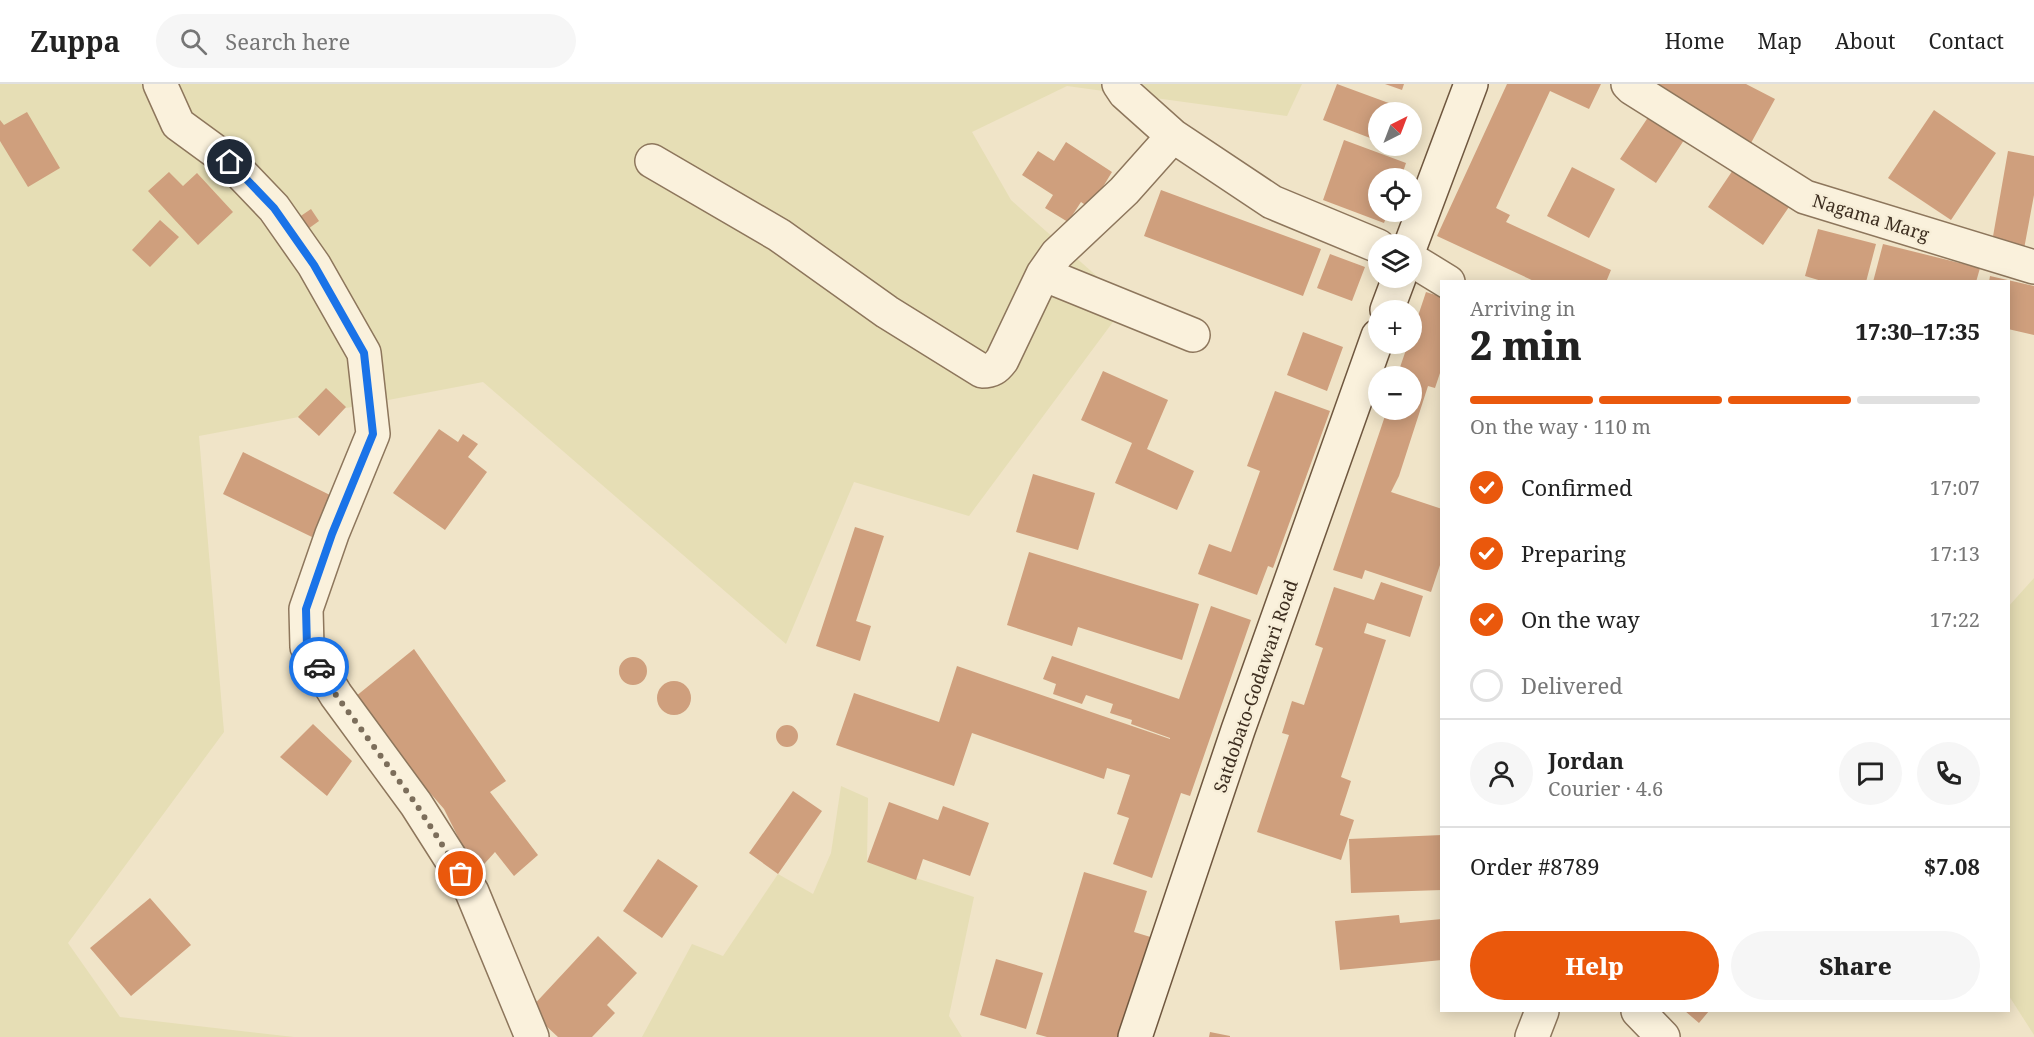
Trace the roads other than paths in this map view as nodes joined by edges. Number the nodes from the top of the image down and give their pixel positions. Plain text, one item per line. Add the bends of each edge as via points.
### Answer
1 (160, 84) edge
2 (1119, 84) edge
3 (1471, 84) edge
4 (1628, 84) edge
5 (1173, 136) junction
6 (652, 161) dead end
7 (1415, 234) edge
8 (1368, 242) edge
9 (1422, 267) edge
10 (2034, 267) edge
11 (1043, 274) junction
12 (1445, 280) edge
13 (1193, 336) dead end
14 (1372, 354) edge
15 (1542, 1012) edge
16 (1639, 1012) edge
17 (532, 1037) edge
18 (1135, 1037) edge
19 (1532, 1037) edge
20 (1663, 1037) edge

1 - 17 street via 178,124 230,162 274,208 314,265 364,353 373,434 306,609 307,647 472,892
2 - 5 street
3 - 7 street
4 - 10 street, Nagama Marg via 1805,197
5 - 8 street via 1272,202
5 - 11 street via 1124,191 1057,254
6 - 11 street via 779,235 887,312 982,371 990,371 1002,360
9 - 12 street
11 - 13 street
14 - 18 street, Satdobato-Godawari Road via 1238,730
15 - 19 street
16 - 20 street

